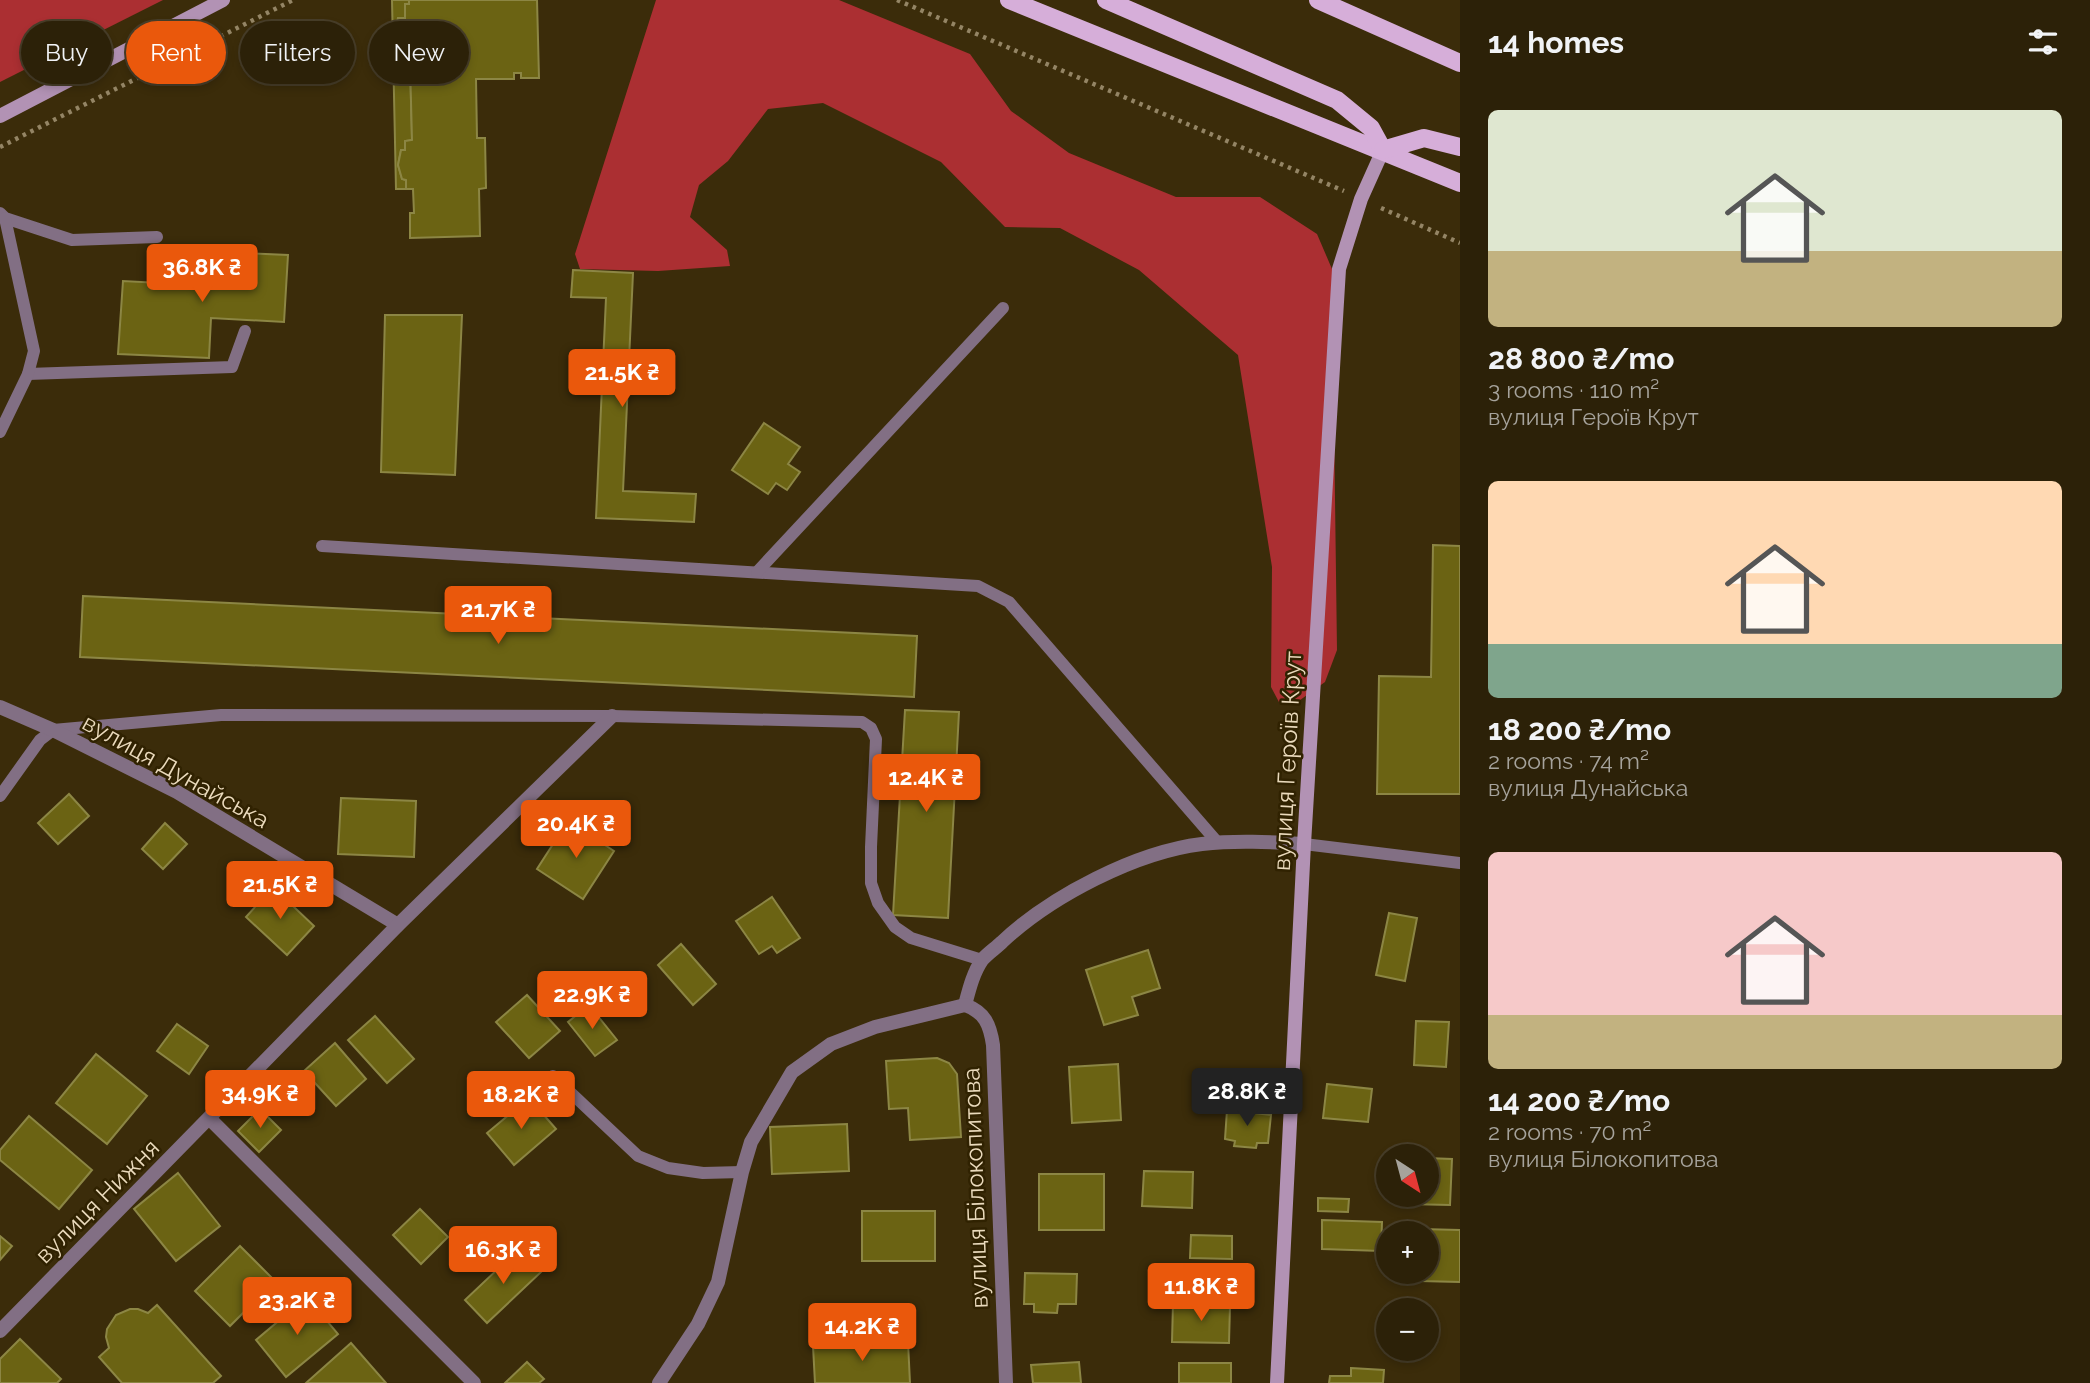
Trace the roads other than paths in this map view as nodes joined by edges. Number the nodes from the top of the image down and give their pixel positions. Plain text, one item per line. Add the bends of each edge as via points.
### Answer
1 (223, 0) edge
2 (1009, 0) edge
3 (1106, 0) edge
4 (1318, 0) edge
5 (1460, 63) edge
6 (0, 116) edge
7 (1460, 147) edge
8 (1383, 150) junction
9 (1460, 183) edge
10 (3, 216) edge
11 (157, 237) dead end
12 (1003, 308) dead end
13 (245, 331) dead end
14 (28, 373) junction
15 (0, 432) edge
16 (322, 546) dead end
17 (757, 572) junction
18 (0, 707) edge
19 (612, 716) junction
20 (53, 730) junction
21 (0, 796) edge
22 (1218, 843) junction
23 (1304, 844) junction
24 (1460, 863) edge
25 (398, 925) junction
26 (982, 960) junction
27 (965, 1005) junction
28 (553, 1076) dead end
29 (210, 1119) junction
30 (742, 1172) junction
31 (0, 1331) edge
32 (474, 1383) edge
33 (659, 1383) edge
34 (1006, 1383) edge
35 (1277, 1383) edge

1 - 6 street
2 - 8 main road
3 - 8 main road via 1337,100 1371,128
4 - 5 main road
7 - 8 main road via 1424,138
8 - 9 main road
8 - 23 street, вулиця Героїв Крут via 1361,199 1339,269
10 - 11 lane via 72,240
10 - 14 lane via 34,351
12 - 17 lane
13 - 14 lane via 232,367
14 - 15 lane
16 - 17 lane
17 - 22 lane via 978,586 1009,602
18 - 20 street, вулиця Дунайська
19 - 20 lane via 221,715
19 - 25 street, вулиця Нижня
19 - 26 lane via 867,725 876,739 871,883 878,903 895,927 911,938
20 - 21 lane via 40,740
20 - 25 street, вулиця Дунайська via 177,792
22 - 23 street
22 - 26 street via 1133,862 1095,880 1017,928
23 - 24 lane
23 - 35 street, вулиця Героїв Крут
25 - 29 street, вулиця Нижня
26 - 27 street
27 - 30 street via 875,1027 831,1044 792,1072 751,1142
27 - 34 street, вулиця Білокопитова via 984,1018 992,1045
28 - 30 lane via 638,1156 668,1168
29 - 31 street, вулиця Нижня
29 - 32 street
30 - 33 street via 718,1282 698,1324

